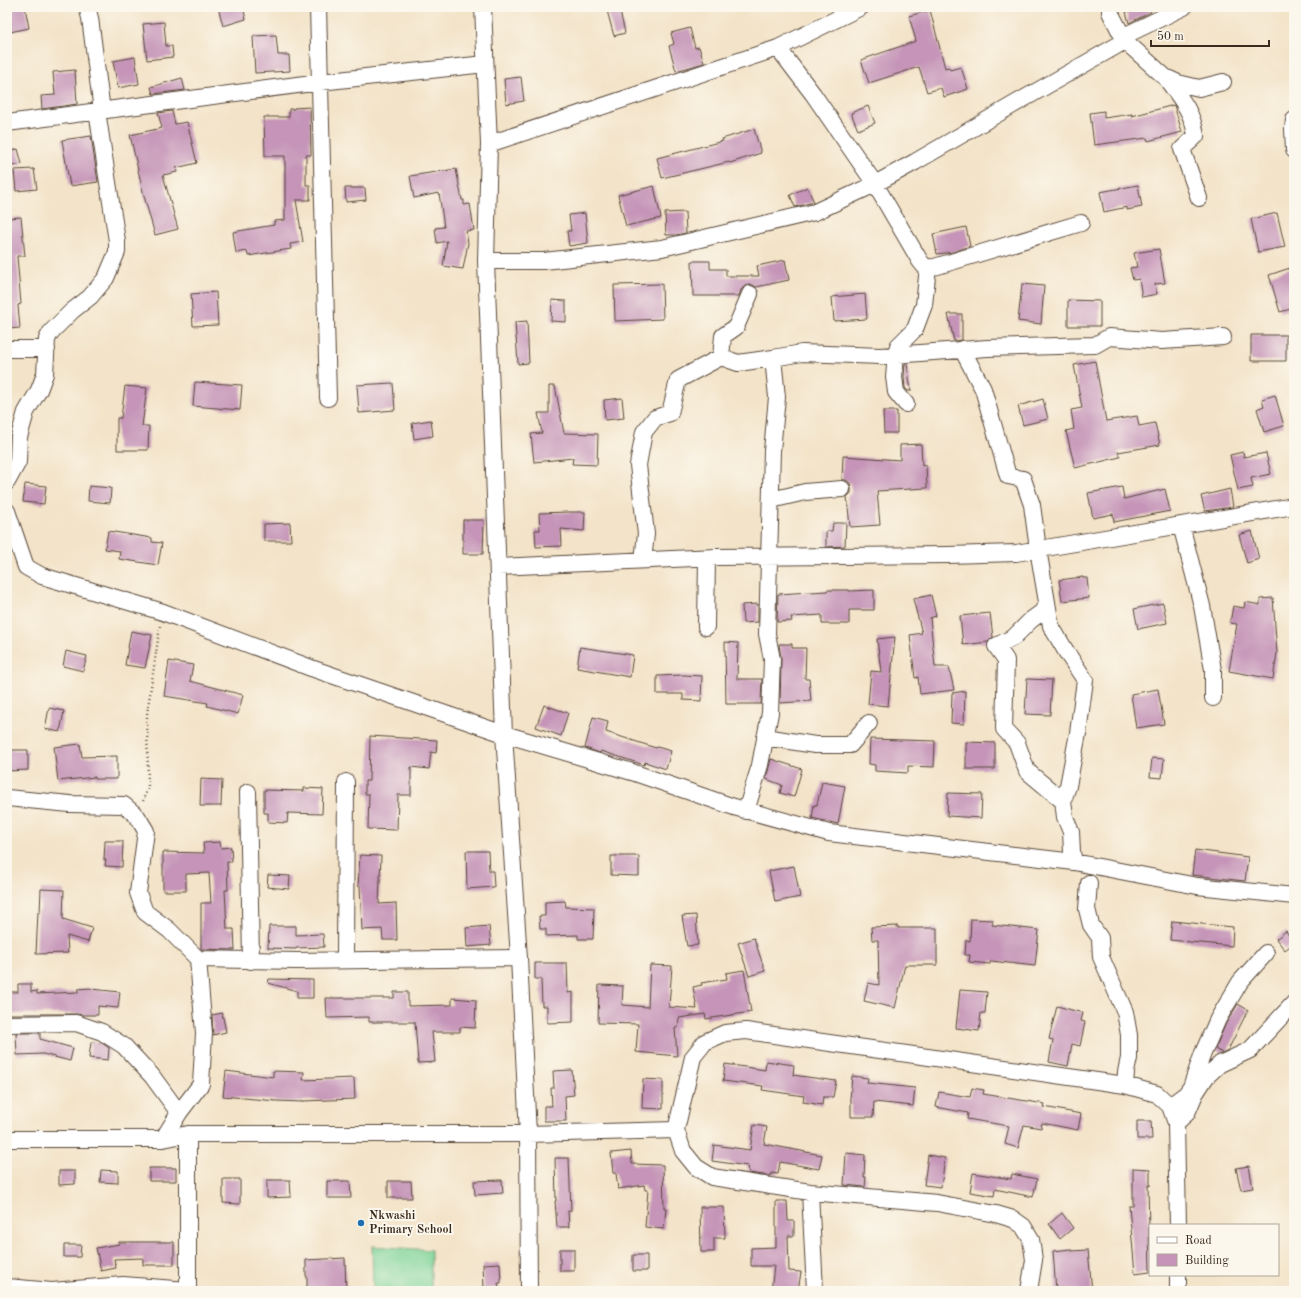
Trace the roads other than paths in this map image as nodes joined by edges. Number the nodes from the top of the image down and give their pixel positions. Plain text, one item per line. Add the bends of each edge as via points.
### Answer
1 (87, 7) edge
2 (318, 7) edge
3 (483, 7) edge
4 (862, 7) edge
5 (1110, 7) edge
6 (1184, 7) edge
7 (1125, 41) junction
8 (778, 48) junction
9 (485, 64) junction
10 (1165, 76) junction
11 (320, 82) junction
12 (1223, 82) dead end
13 (100, 111) junction
14 (1294, 120) edge
15 (7, 123) edge
16 (488, 144) junction
17 (1294, 150) edge
18 (875, 184) junction
19 (1199, 198) dead end
20 (1081, 223) dead end
21 (486, 261) junction
22 (928, 267) junction
23 (750, 294) dead end
24 (1223, 337) dead end
25 (7, 349) edge
26 (47, 349) junction
27 (962, 350) junction
28 (896, 354) junction
29 (721, 357) junction
30 (773, 358) junction
31 (328, 398) dead end
32 (906, 404) dead end
33 (7, 482) edge
34 (842, 489) dead end
35 (771, 500) junction
36 (1294, 506) edge
37 (7, 510) edge
38 (1181, 525) junction
39 (1038, 550) junction
40 (770, 557) junction
41 (707, 558) junction
42 (643, 560) junction
43 (498, 567) junction
44 (1047, 603) junction
45 (706, 627) dead end
46 (1213, 698) dead end
47 (869, 723) dead end
48 (504, 734) junction
49 (766, 737) junction
50 (346, 782) dead end
51 (248, 792) dead end
52 (7, 798) edge
53 (1063, 801) junction
54 (746, 811) junction
55 (1074, 862) junction
56 (1089, 883) dead end
57 (1294, 896) edge
58 (1266, 953) dead end
59 (519, 958) junction
60 (198, 959) junction
61 (345, 960) junction
62 (251, 961) junction
63 (1294, 1003) edge
64 (7, 1024) edge
65 (1125, 1085) junction
66 (1170, 1106) junction
67 (179, 1113) junction
68 (1176, 1123) junction
69 (676, 1130) junction
70 (188, 1134) junction
71 (528, 1134) junction
72 (7, 1139) edge
73 (163, 1139) junction
74 (810, 1192) junction
75 (1178, 1224) edge
76 (1178, 1276) edge
77 (7, 1287) edge
78 (52, 1291) edge
79 (188, 1291) edge
80 (529, 1291) edge
81 (815, 1291) edge
82 (1029, 1291) edge
83 (1178, 1291) edge

1 - 13 street
2 - 11 street
3 - 9 street
4 - 8 street
5 - 7 street via 1110,12
6 - 7 street via 1126,35
7 - 10 street
7 - 18 street
8 - 16 street
8 - 18 street
9 - 11 street
9 - 16 street
10 - 12 street via 1178,83 1199,88
10 - 19 street via 1185,104 1194,124 1196,136 1182,149
11 - 13 street
11 - 31 street
13 - 15 street
13 - 26 street via 117,252 106,278 90,297 72,310 51,332 47,339
14 - 17 street
16 - 21 street
18 - 21 street via 816,212 662,248 544,261
18 - 22 street via 920,261
20 - 22 street
21 - 43 street
22 - 28 street via 924,305 915,329 898,346
23 - 29 street via 736,327 723,336
24 - 27 street via 1162,341 1109,337 1095,345
25 - 26 street
26 - 33 street via 45,374 26,412 19,437 18,462
27 - 28 street
27 - 39 street via 983,389 1008,476 1023,478 1032,505
28 - 30 street via 880,356 802,353
28 - 32 street via 896,392
29 - 30 street via 738,363
29 - 42 street via 678,380 670,413 655,418 644,432 638,465 646,534
30 - 35 street via 777,397
34 - 35 street via 805,492
35 - 40 street
36 - 38 street
37 - 48 street via 26,567 42,576 163,612 311,668
38 - 39 street
38 - 46 street via 1202,606 1213,670
39 - 40 street via 948,555
39 - 44 street
40 - 41 street
40 - 49 street via 767,634 772,659 772,685
41 - 42 street
41 - 45 street
42 - 43 street
43 - 48 street
44 - 53 street via 1051,626 1085,680 1078,733
44 - 53 street via 1042,612 1014,637 996,646 1006,660 1004,729 1018,743 1027,771
47 - 49 street via 850,745 815,744
48 - 54 street via 632,772
48 - 59 street
49 - 54 street
50 - 61 street
51 - 62 street
52 - 60 street via 70,804 124,805 137,816 146,831 138,893 146,912 169,930
53 - 55 street via 1071,832
54 - 55 street via 829,833
55 - 57 street via 1196,886
56 - 65 street via 1087,909 1091,925 1100,938 1102,957 1125,1012 1129,1058
58 - 66 street via 1240,982 1218,1019 1191,1087
59 - 61 street
59 - 71 street
60 - 62 street
60 - 67 street via 204,1033 201,1084
61 - 62 street
63 - 68 street via 1250,1050 1220,1064 1206,1077 1187,1113
64 - 67 street via 76,1023 102,1032 124,1046 152,1076
65 - 66 street via 1157,1094
65 - 69 street via 746,1032 725,1033 705,1042 693,1057
66 - 68 street
67 - 73 street
68 - 75 street
69 - 71 street
69 - 74 street via 683,1151 696,1167 712,1177
70 - 71 street
70 - 73 street
70 - 79 street
71 - 80 street
72 - 73 street
74 - 81 street
74 - 82 street via 937,1203 1013,1219 1023,1226 1031,1239 1034,1260
76 - 83 street
77 - 78 street
78 - 79 street via 123,1285

